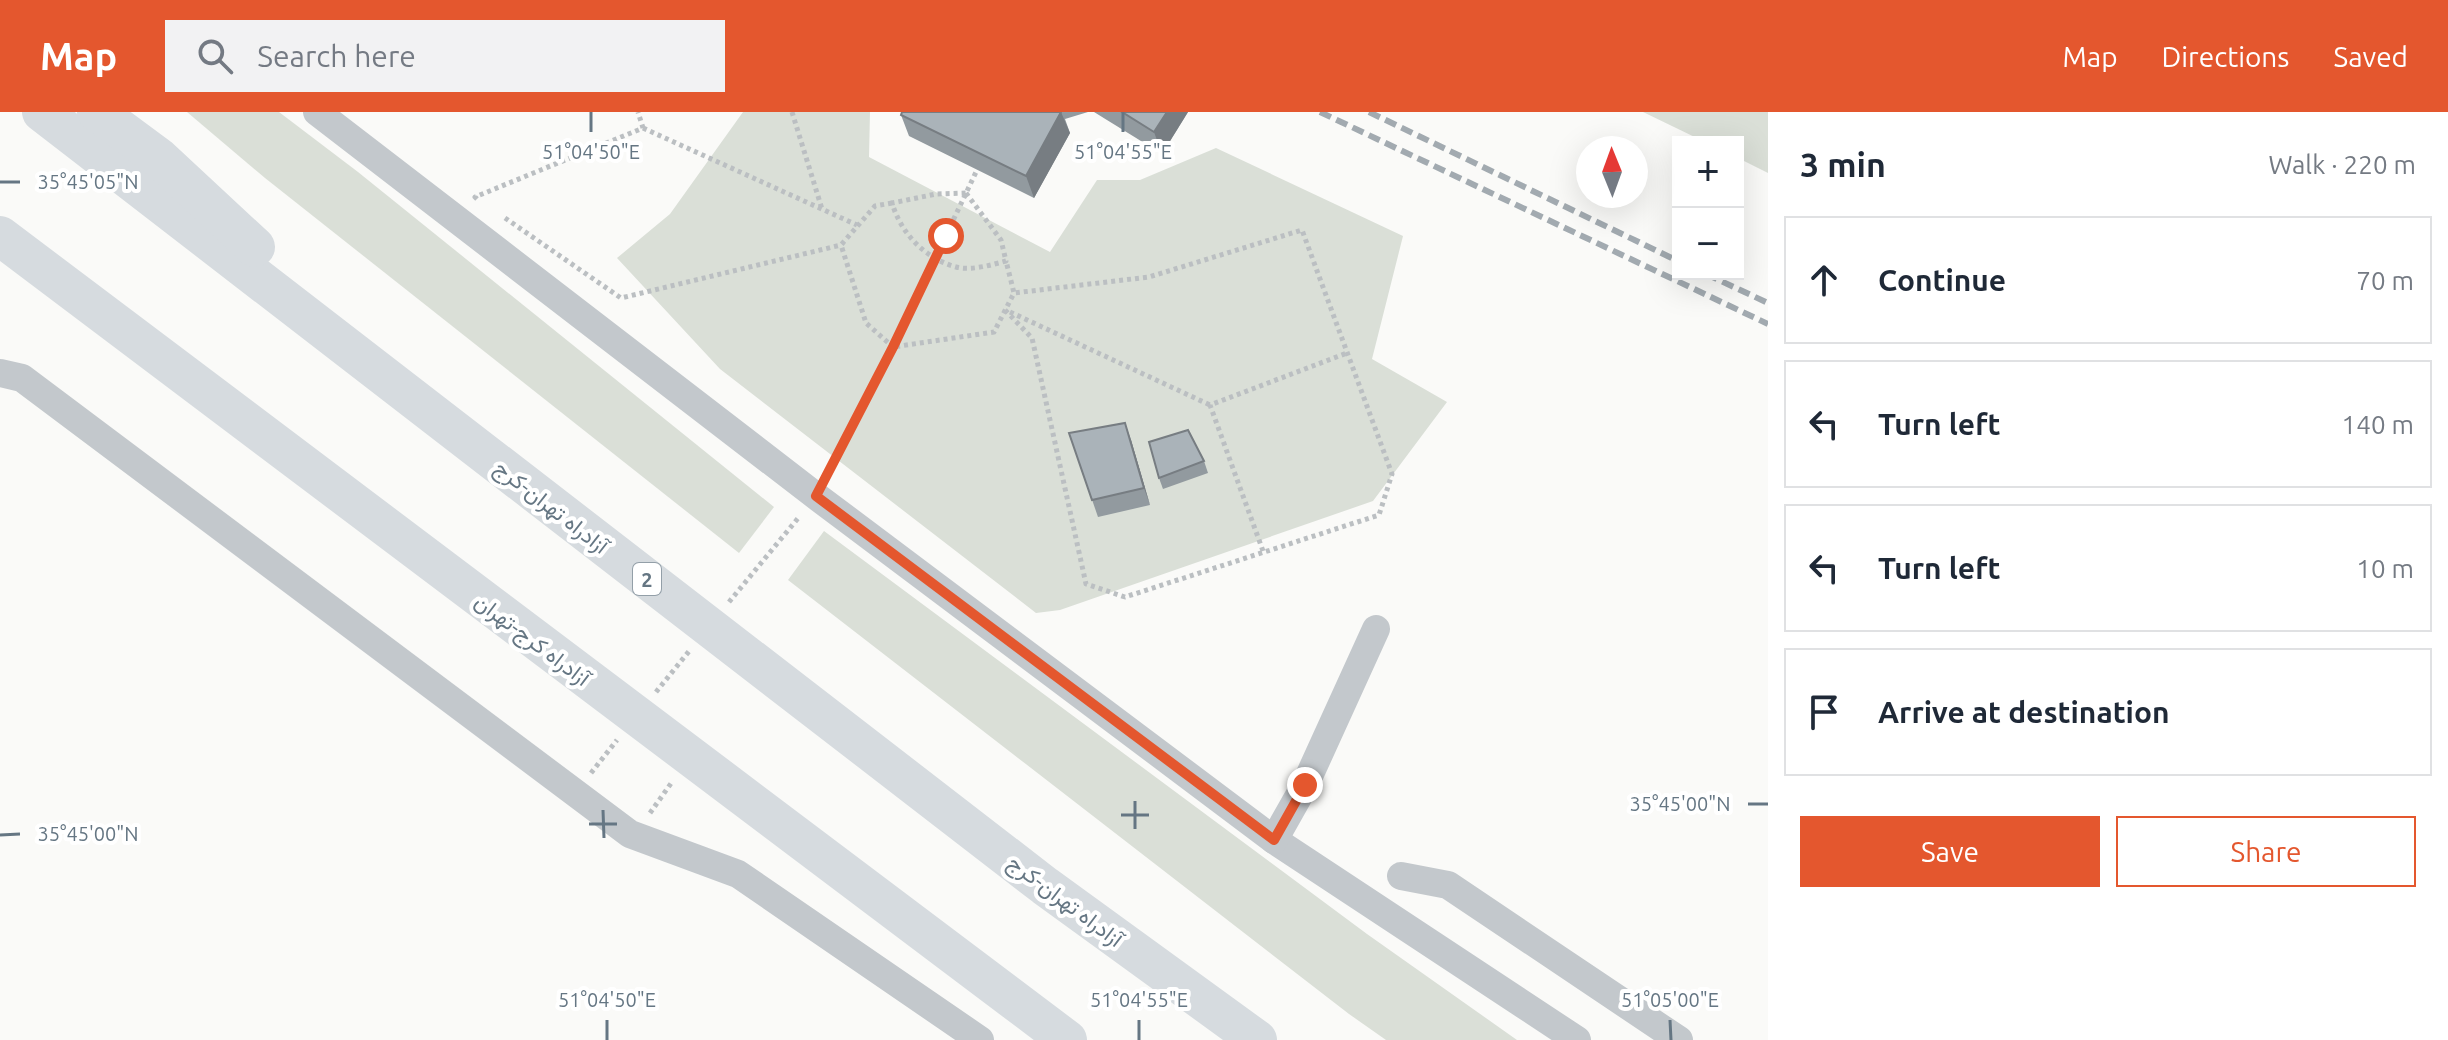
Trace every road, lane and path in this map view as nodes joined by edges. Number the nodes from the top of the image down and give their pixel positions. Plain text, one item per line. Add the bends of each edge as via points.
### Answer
1 (42, 112) edge
2 (97, 112) edge
3 (109, 112) edge
4 (317, 112) edge
5 (638, 112) edge
6 (792, 112) edge
7 (643, 128) junction
8 (158, 157) junction
9 (977, 170) edge
10 (966, 193) junction
11 (892, 203) junction
12 (487, 206) dead end
13 (822, 209) junction
14 (499, 214) dead end
15 (858, 225) junction
16 (0, 236) edge
17 (841, 245) junction
18 (936, 258) junction
19 (1006, 261) junction
20 (1014, 293) junction
21 (1005, 310) junction
22 (893, 347) junction
23 (1347, 353) junction
24 (0, 373) edge
25 (1210, 405) junction
26 (452, 429) junction
27 (816, 496) junction
28 (1263, 551) junction
29 (1376, 629) dead end
30 (690, 758) junction
31 (630, 834) junction
32 (1274, 840) junction
33 (1401, 876) dead end
34 (980, 1040) edge
35 (1067, 1040) edge
36 (1257, 1040) edge
37 (1577, 1040) edge
38 (1679, 1040) edge

1 - 26 highway, آزادراه تهران-کرج / 2
2 - 8 highway
3 - 8 street
4 - 27 street
5 - 7 path
6 - 13 path
7 - 12 path via 475,197
7 - 13 path
8 - 26 highway
9 - 10 path
10 - 11 path
10 - 18 path
10 - 19 path via 1001,240
11 - 15 path via 875,206
11 - 18 path via 898,222
13 - 15 path
14 - 17 path via 621,298
15 - 17 path
16 - 30 highway, آزادراه کرج-تهران
17 - 22 path via 866,323
18 - 19 path via 958,268
18 - 22 path
19 - 20 path
20 - 21 path
20 - 23 path via 1149,277 1302,230
21 - 22 path via 994,332
21 - 25 path
21 - 28 path via 1032,338 1086,584 1125,597
22 - 27 path
23 - 25 path
23 - 28 path via 1392,474 1379,515
24 - 31 street via 22,378
25 - 28 path
26 - 36 highway, آزادراه تهران-کرج / 2 via 1045,886
27 - 32 street
29 - 32 street
30 - 31 path
30 - 35 highway, آزادراه کرج-تهران
31 - 34 street via 738,874
32 - 37 street
33 - 38 street via 1448,885

